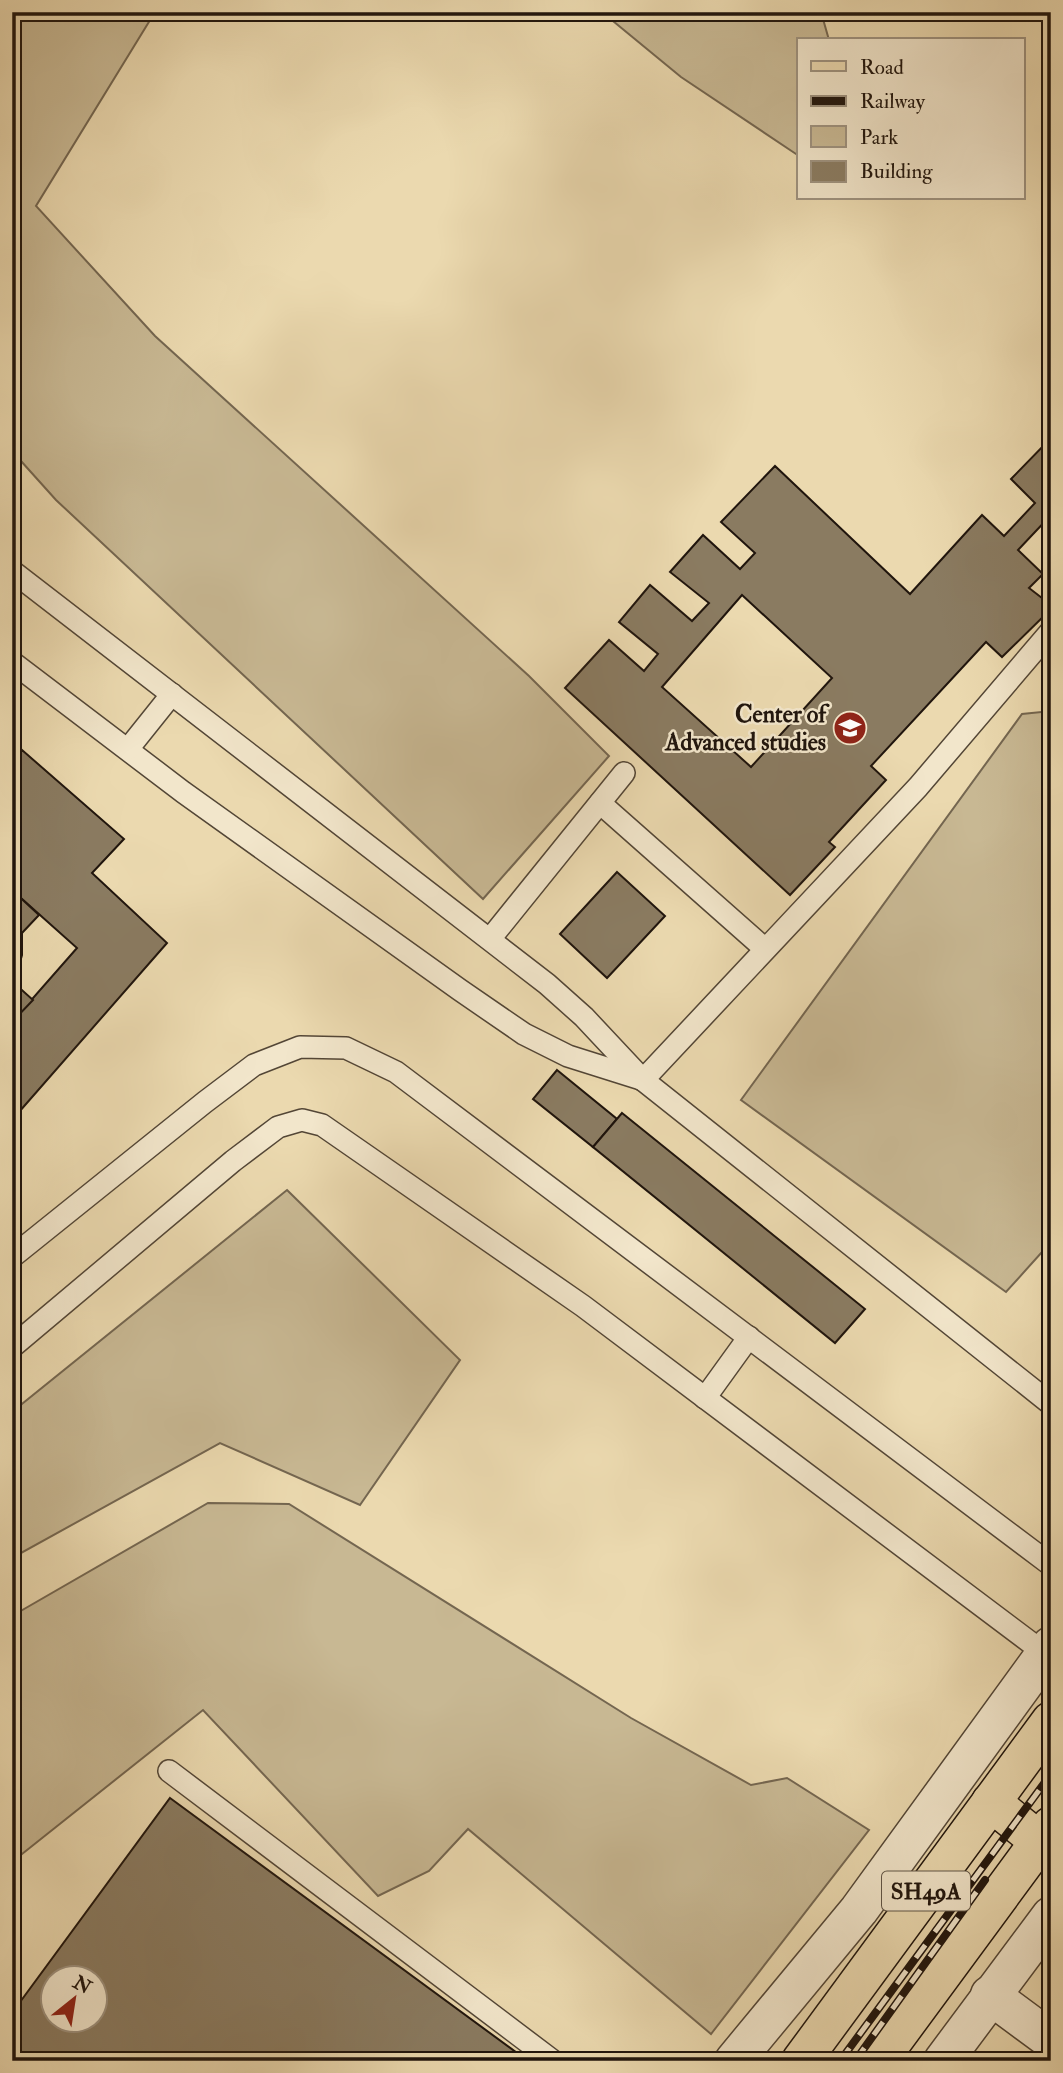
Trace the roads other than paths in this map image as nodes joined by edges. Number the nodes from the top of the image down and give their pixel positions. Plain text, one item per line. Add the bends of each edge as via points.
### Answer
1 (12, 571) edge
2 (1051, 631) edge
3 (12, 662) edge
4 (172, 694) junction
5 (128, 749) junction
6 (624, 773) dead end
7 (600, 803) junction
8 (490, 939) junction
9 (765, 949) junction
10 (643, 1080) junction
11 (12, 1257) edge
12 (749, 1337) junction
13 (12, 1347) edge
14 (705, 1398) junction
15 (1051, 1404) edge
16 (1051, 1565) edge
17 (1049, 1653) edge
18 (1051, 1721) edge
19 (169, 1771) dead end
20 (991, 1802) junction
21 (1045, 1833) edge
22 (1051, 1916) edge
23 (990, 1995) junction
24 (1051, 2039) edge
25 (553, 2061) edge
26 (734, 2061) edge
27 (801, 2061) edge
28 (878, 2061) edge
29 (943, 2061) edge

1 - 4 lane
2 - 9 lane via 918,787
3 - 5 lane
4 - 5 lane
4 - 8 lane
5 - 10 lane via 524,1034 568,1056
6 - 7 lane
7 - 8 lane
7 - 9 lane
8 - 10 lane via 584,1017
9 - 10 lane
10 - 15 lane
11 - 12 lane via 254,1065 300,1047 346,1048 396,1072
12 - 14 lane
12 - 16 lane
13 - 14 lane via 233,1161 278,1127 302,1120 322,1125 583,1306
14 - 17 lane
17 - 26 street via 859,1910
18 - 20 main road, SH49A
19 - 25 lane
20 - 21 main road
20 - 27 main road, SH49A
21 - 28 main road, SH49A
22 - 23 street
23 - 24 street
23 - 29 street

